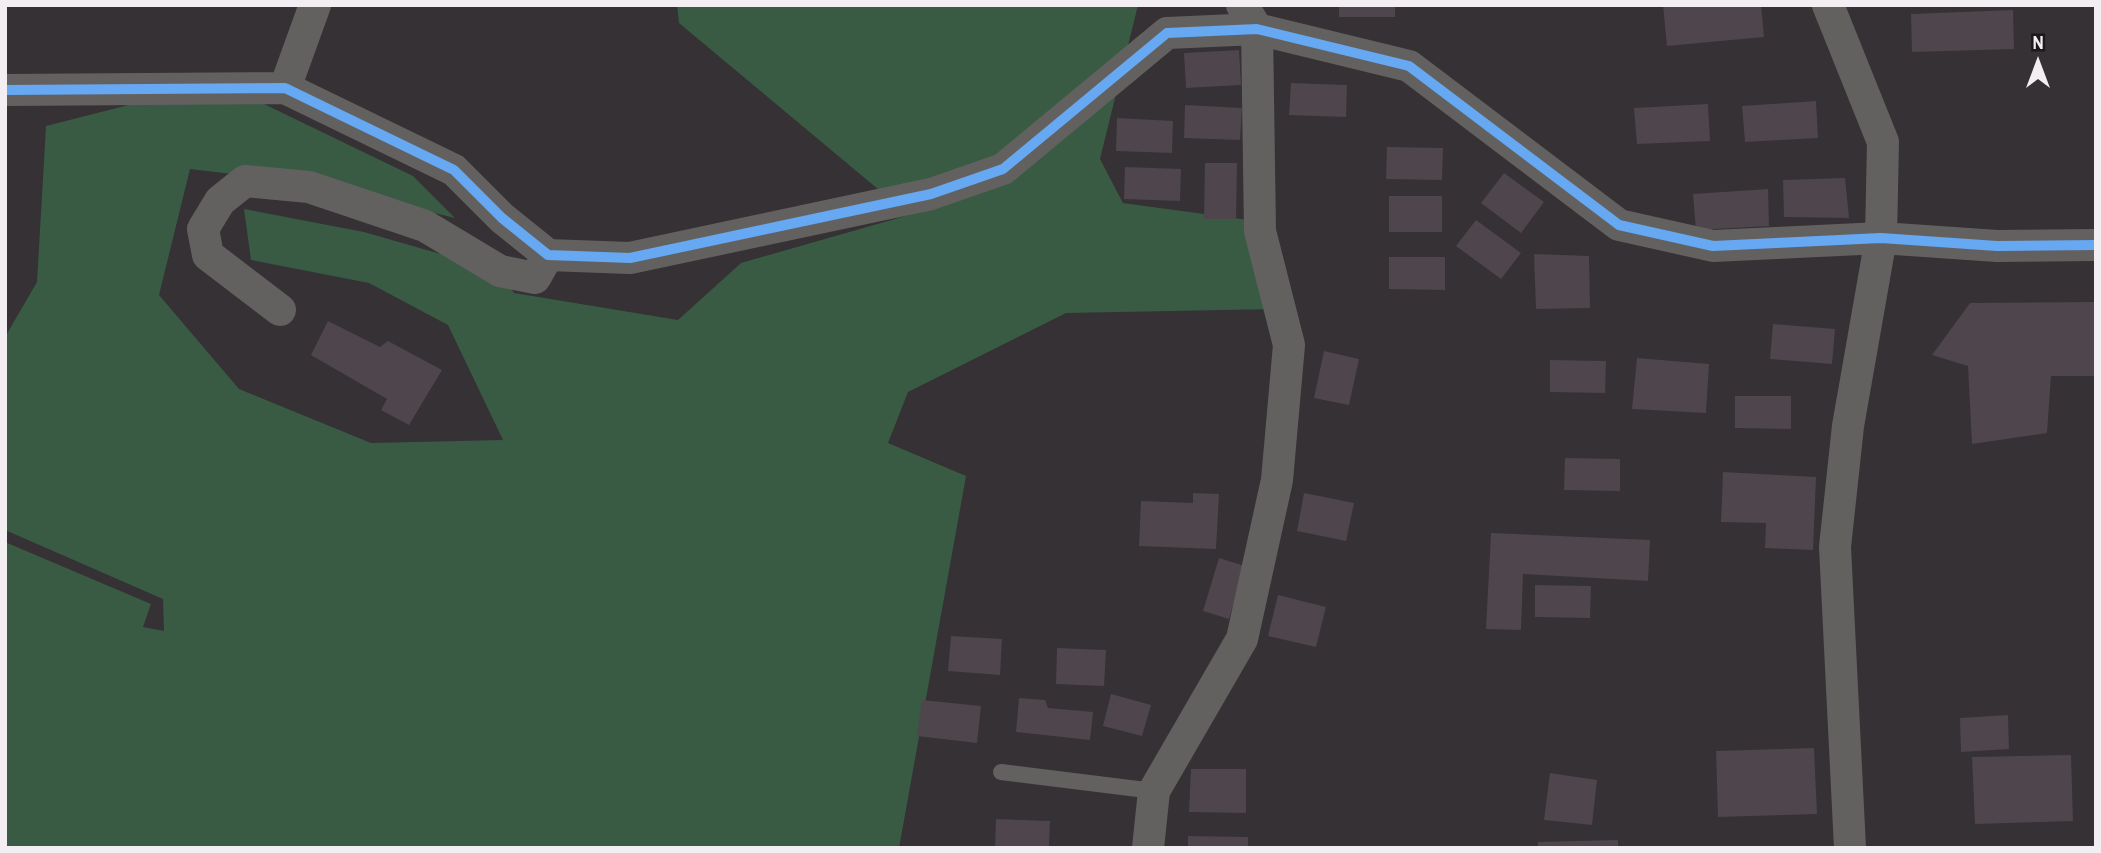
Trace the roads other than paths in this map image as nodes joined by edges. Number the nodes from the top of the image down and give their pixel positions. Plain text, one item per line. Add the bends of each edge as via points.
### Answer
1 (315, 5) edge
2 (1828, 5) edge
3 (1249, 17) edge
4 (285, 88) junction
5 (5, 90) edge
6 (1881, 238) junction
7 (2096, 245) edge
8 (548, 255) junction
9 (280, 310) dead end
10 (1001, 772) dead end
11 (1154, 791) junction
12 (1148, 848) edge
13 (1850, 848) edge

1 - 4 street
2 - 6 street via 1883,142
3 - 6 street via 1409,66 1619,225 1713,246
3 - 8 street via 1167,33 1003,169 931,194 631,258
3 - 11 street via 1260,231 1289,345 1277,480 1242,639
4 - 5 street
4 - 8 street via 454,170
6 - 7 street via 1997,246
6 - 13 street via 1848,426 1835,547
8 - 9 street via 535,278 500,271 425,226 309,187 245,181 220,201 202,229 208,255
10 - 11 lane
11 - 12 street

